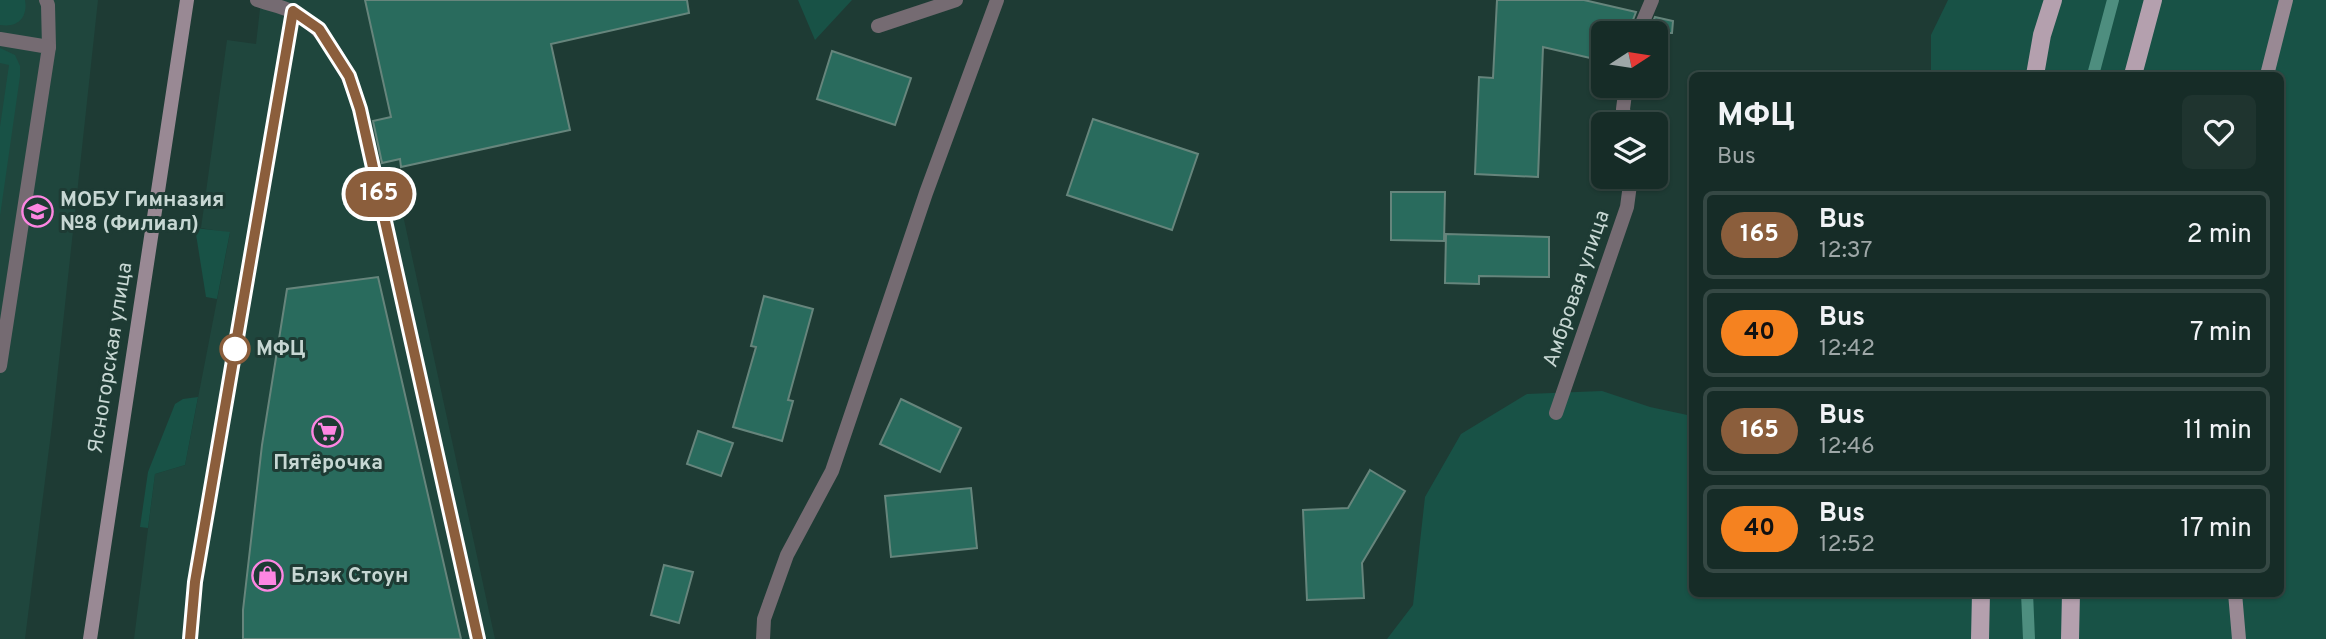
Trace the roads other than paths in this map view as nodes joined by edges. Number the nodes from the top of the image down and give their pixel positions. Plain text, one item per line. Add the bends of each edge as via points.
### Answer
1 (46, 0) edge
2 (187, 0) edge
3 (257, 0) edge
4 (956, 0) edge
5 (997, 0) edge
6 (1651, 0) edge
7 (2053, 0) edge
8 (2153, 0) edge
9 (2286, 0) edge
10 (293, 11) junction
11 (1643, 21) edge
12 (878, 26) dead end
13 (0, 39) edge
14 (49, 47) junction
15 (2036, 72) edge
16 (2134, 72) edge
17 (2268, 72) edge
18 (1629, 189) edge
19 (0, 366) edge
20 (1556, 412) dead end
21 (1981, 597) edge
22 (2071, 597) edge
23 (2235, 597) edge
24 (90, 639) edge
25 (190, 639) edge
26 (478, 639) edge
27 (763, 639) edge
28 (1980, 639) edge
29 (2070, 639) edge
30 (2239, 639) edge

1 - 14 street
2 - 24 street, Ясногорская улица
3 - 10 street
4 - 12 street
5 - 27 street via 926,192 832,471 787,555 764,619
6 - 11 street
7 - 15 main road
8 - 16 main road
9 - 17 street
10 - 25 street via 195,582
10 - 26 street via 319,29 349,76 360,109
13 - 14 street
14 - 19 street
18 - 20 street, Амбровая улица
21 - 28 main road
22 - 29 main road
23 - 30 street

